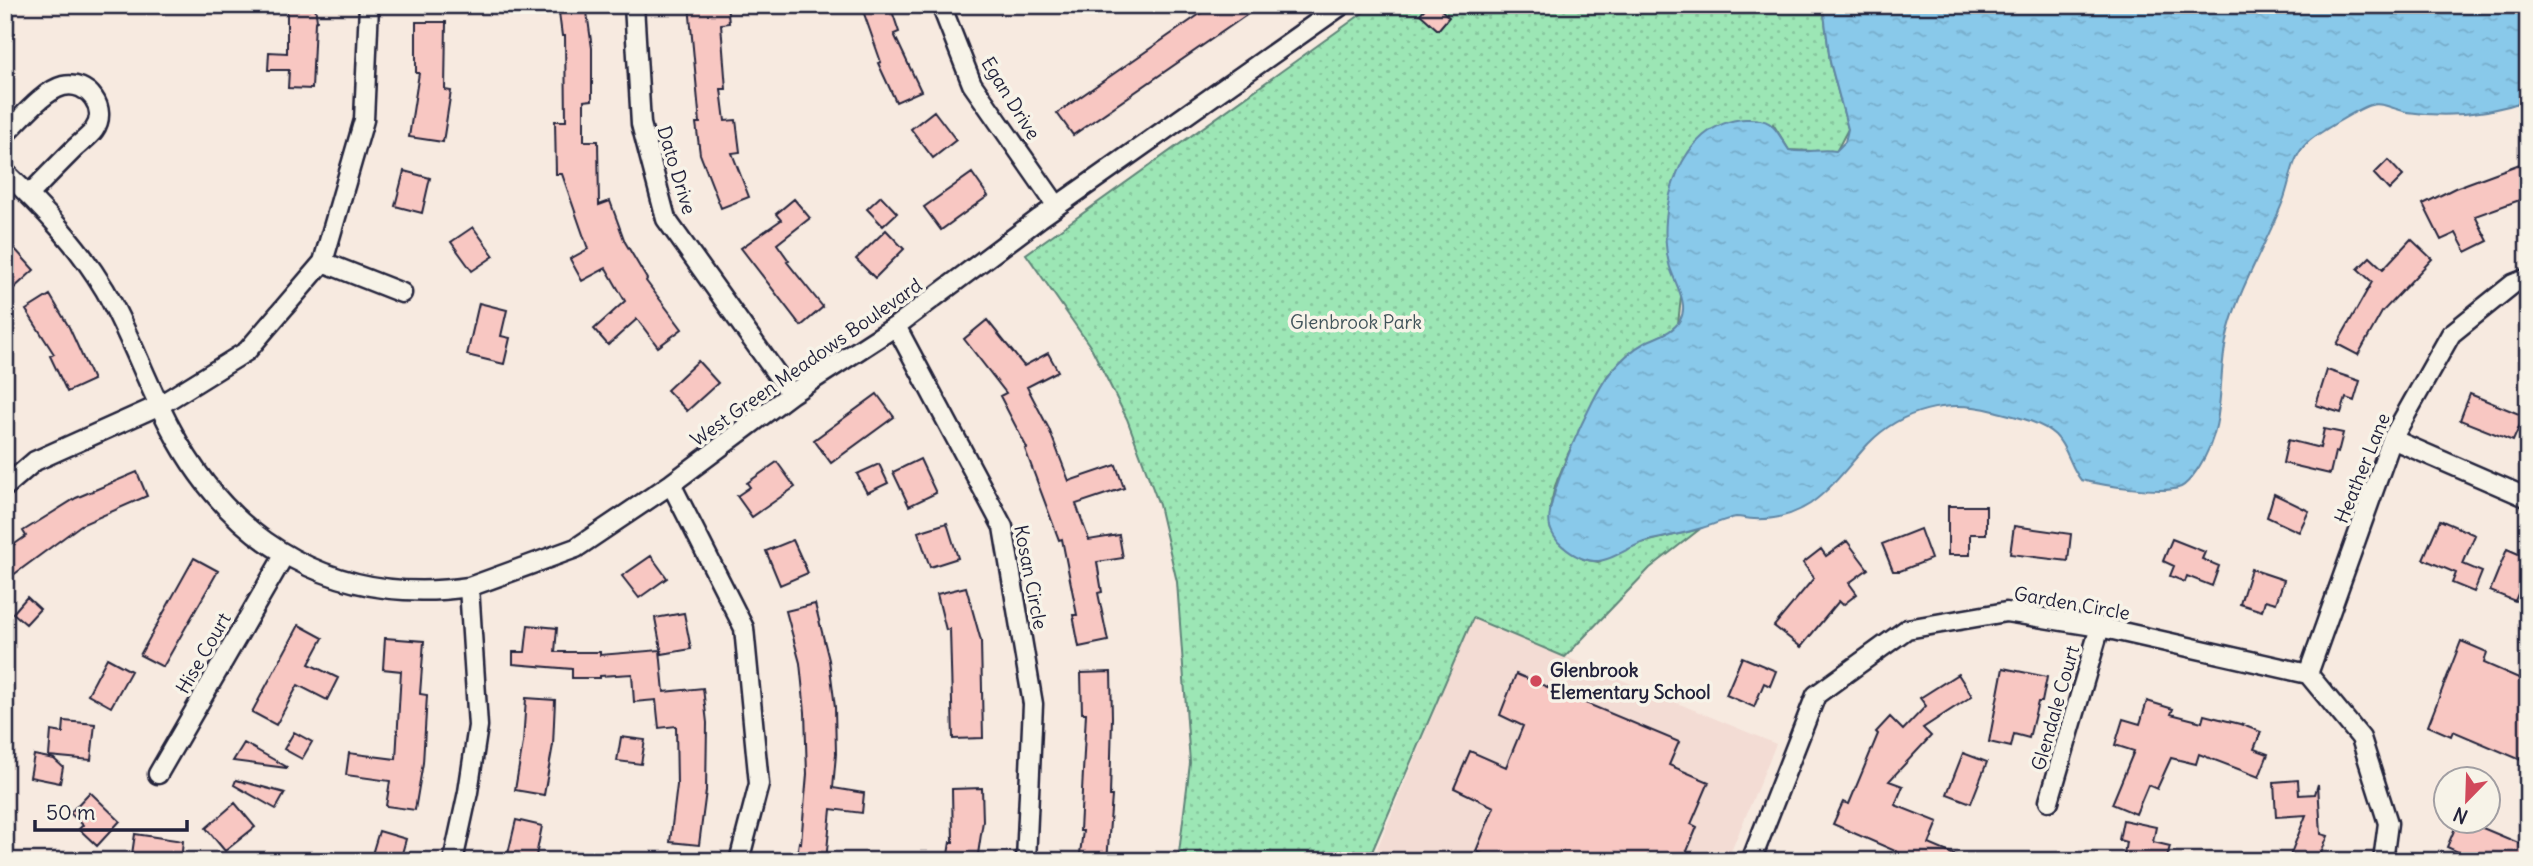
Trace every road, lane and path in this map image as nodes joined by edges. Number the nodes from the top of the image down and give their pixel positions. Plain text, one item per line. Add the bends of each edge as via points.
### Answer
1 (369, 5) edge
2 (634, 5) edge
3 (941, 5) edge
4 (1330, 9) edge
5 (5, 134) edge
6 (5, 173) edge
7 (29, 195) junction
8 (1057, 206) junction
9 (323, 262) junction
10 (2528, 278) edge
11 (402, 293) dead end
12 (896, 326) junction
13 (791, 394) junction
14 (160, 405) junction
15 (2392, 439) junction
16 (671, 484) junction
17 (5, 487) edge
18 (2528, 498) edge
19 (285, 554) junction
20 (469, 587) junction
21 (2100, 627) junction
22 (2308, 674) junction
23 (158, 774) dead end
24 (2049, 801) dead end
25 (453, 861) edge
26 (739, 861) edge
27 (1026, 861) edge
28 (1751, 861) edge
29 (2383, 861) edge

1 - 9 street via 364,120
2 - 13 street, Dato Drive via 641,124 666,219
3 - 8 street, Egan Drive via 972,84
4 - 8 street, West Green Meadows Boulevard
5 - 7 street via 49,93 64,86 78,86 97,101 100,109 94,130
6 - 7 street, West Green Meadows Boulevard
7 - 14 street, West Green Meadows Boulevard via 72,242 105,291
8 - 12 street, West Green Meadows Boulevard
9 - 11 street
9 - 14 street via 247,351
10 - 15 street, Heather Lane via 2513,284 2451,334
12 - 13 street, West Green Meadows Boulevard
12 - 27 street, Kosan Circle via 1003,527 1033,704
13 - 16 street, West Green Meadows Boulevard
14 - 17 street via 35,461
14 - 19 street, West Green Meadows Boulevard via 206,486 247,528
15 - 18 street
15 - 22 street, Heather Lane
16 - 20 street, West Green Meadows Boulevard via 576,548
16 - 26 street via 744,628 759,784
19 - 20 street, West Green Meadows Boulevard via 349,582 373,587 437,591
19 - 23 street, Hise Court
20 - 25 street via 478,726
21 - 22 street, Garden Circle
21 - 24 street, Glendale Court
21 - 28 street, Garden Circle via 2006,612 1908,629 1816,695
22 - 29 street via 2361,738 2388,823

